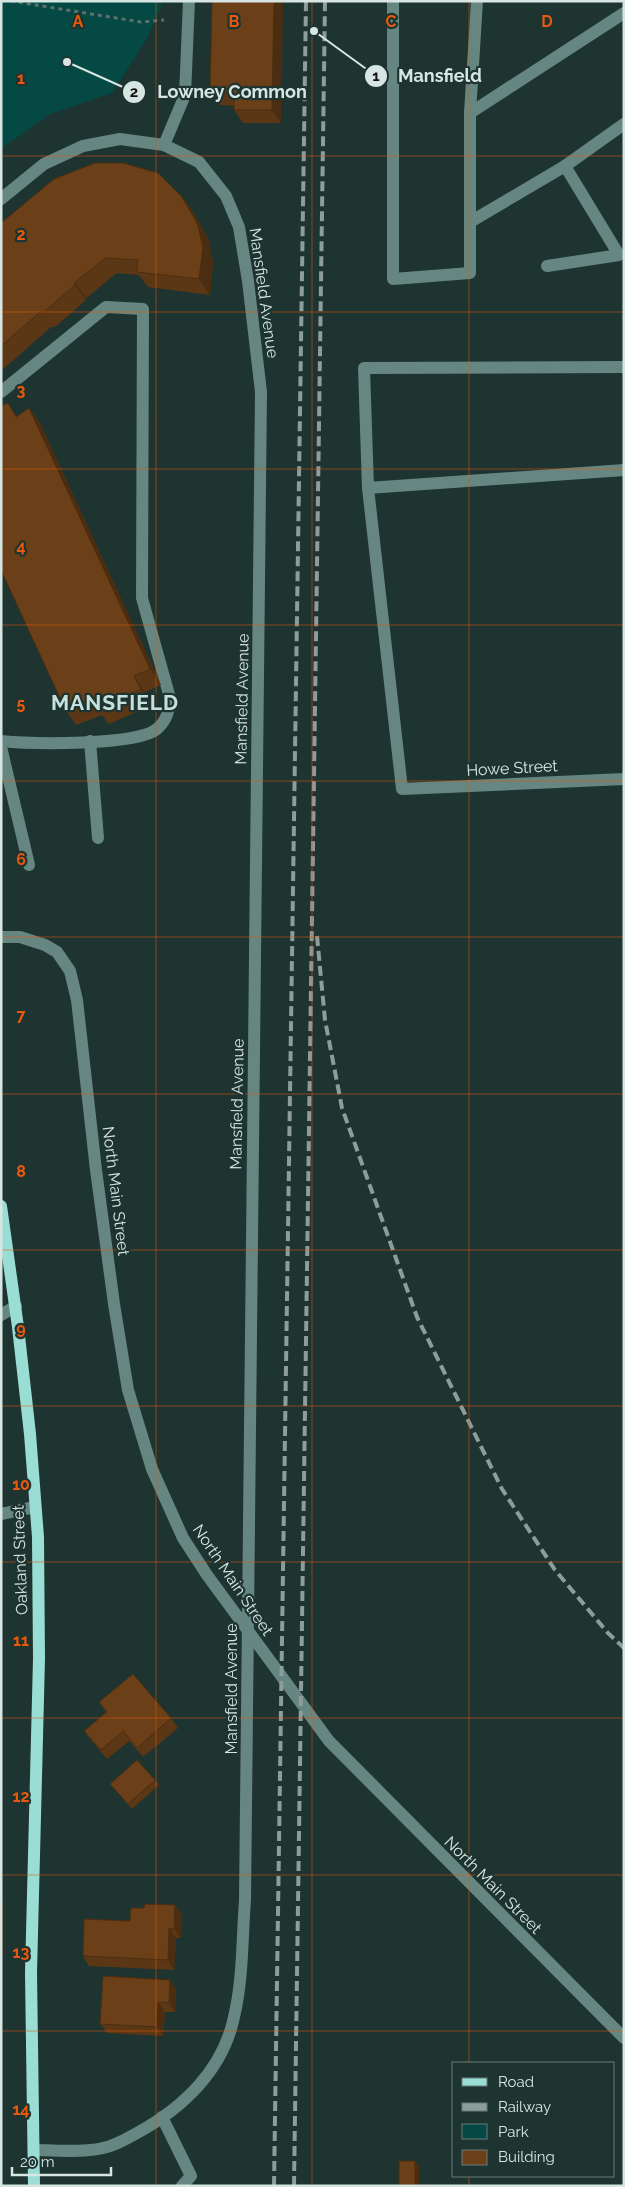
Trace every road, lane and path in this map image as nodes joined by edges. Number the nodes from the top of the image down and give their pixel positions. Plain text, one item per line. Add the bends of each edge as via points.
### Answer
1 (11, 1) edge
2 (189, 1) edge
3 (393, 1) edge
4 (478, 2) edge
5 (624, 13) edge
6 (190, 20) junction
7 (470, 113) junction
8 (624, 124) edge
9 (164, 145) junction
10 (566, 166) junction
11 (1, 199) edge
12 (470, 222) junction
13 (547, 266) dead end
14 (624, 367) edge
15 (1, 392) edge
16 (624, 470) edge
17 (368, 488) junction
18 (90, 741) junction
19 (1, 742) edge
20 (1, 747) edge
21 (624, 779) edge
22 (98, 838) dead end
23 (29, 865) dead end
24 (1, 937) edge
25 (1, 1206) edge
26 (16, 1306) junction
27 (1, 1315) edge
28 (35, 1507) junction
29 (1, 1514) edge
30 (624, 2038) edge
31 (162, 2117) junction
32 (34, 2150) junction
33 (34, 2186) edge
34 (182, 2186) edge

1 - 6 path via 141,22
2 - 6 street
3 - 12 street via 393,279 470,273
4 - 7 street
5 - 7 street
6 - 9 street via 185,95
7 - 12 street
8 - 10 street
9 - 11 street, Mansfield Avenue via 120,139 83,146 44,164
9 - 31 street, Mansfield Avenue via 199,162 226,196 239,227 261,392 245,1900 234,2018 221,2053 204,2080 183,2102
10 - 12 street
10 - 13 street via 619,255
14 - 17 street via 364,368
15 - 18 street via 106,307 143,308 142,598 170,698 169,713 151,732 133,738
16 - 17 street
17 - 21 street, Howe Street via 402,789
18 - 19 street
18 - 22 street
20 - 23 street
24 - 30 street, North Main Street via 20,937 45,945 57,952 70,971 77,1000 96,1170 128,1390 152,1469 183,1538 206,1575 329,1741
25 - 26 main road, Oakland Street
26 - 27 street
26 - 28 main road, Oakland Street
28 - 29 street
28 - 32 main road, Oakland Street via 39,1659 30,1973
31 - 32 street, Mansfield Avenue via 124,2140 103,2148
31 - 34 street via 191,2176
32 - 33 main road, Oakland Street

